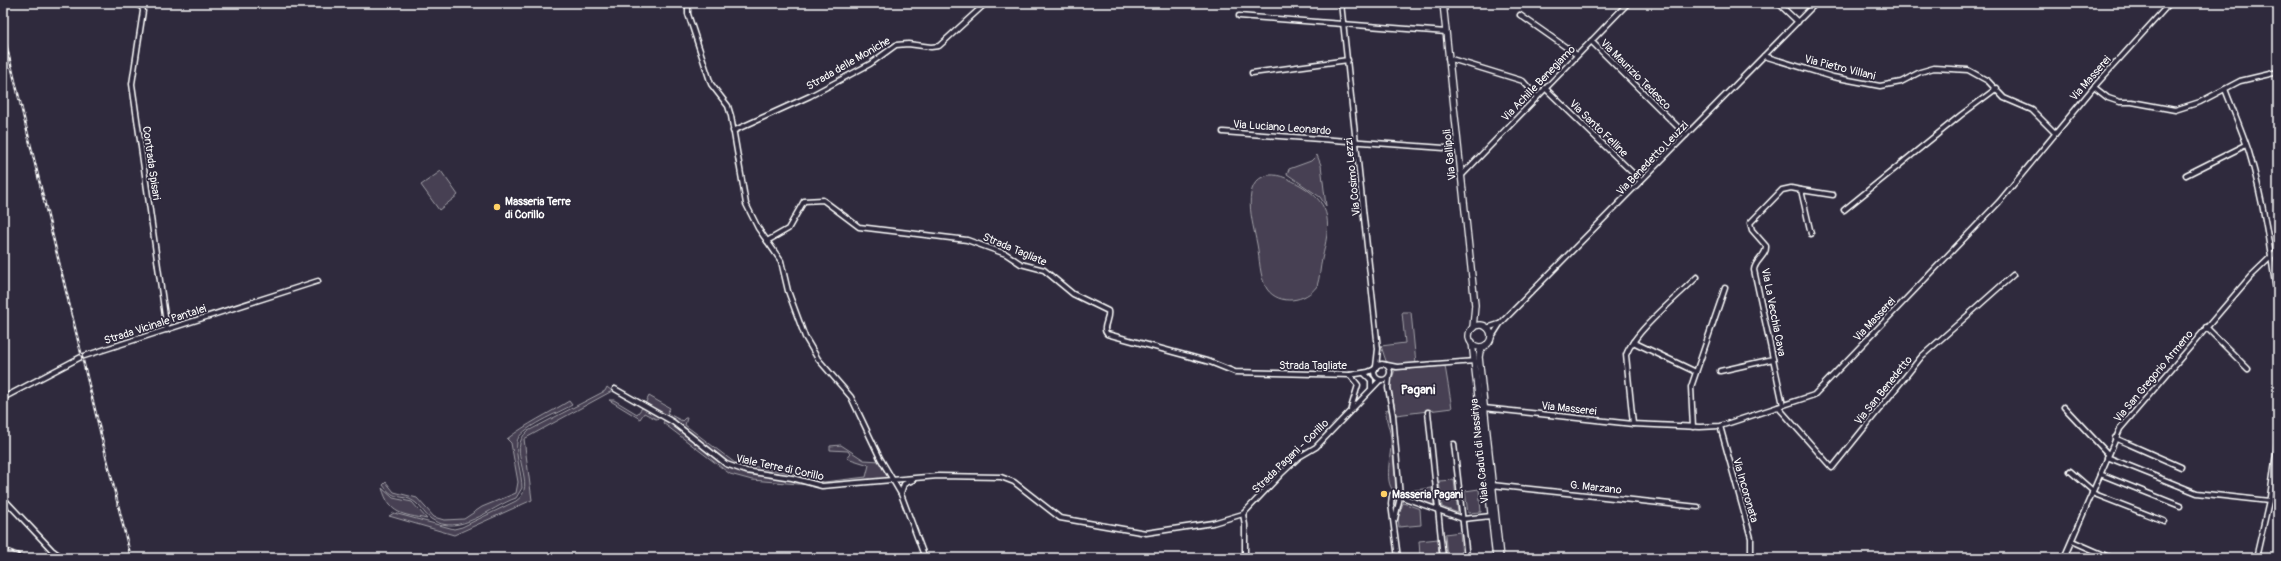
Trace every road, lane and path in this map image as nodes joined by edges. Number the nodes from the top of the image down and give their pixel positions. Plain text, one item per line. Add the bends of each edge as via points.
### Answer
1 (134, 3) edge
2 (688, 3) edge
3 (986, 3) edge
4 (1341, 3) edge
5 (1443, 3) edge
6 (1628, 3) edge
7 (1778, 3) edge
8 (1816, 3) edge
9 (2170, 3) edge
10 (1520, 15) dead end
11 (1239, 16) dead end
12 (1798, 22) junction
13 (1344, 24) junction
14 (1446, 32) junction
15 (1591, 41) junction
16 (1577, 55) junction
17 (1764, 56) junction
18 (1448, 58) junction
19 (1348, 60) junction
20 (2278, 72) edge
21 (1252, 73) dead end
22 (2094, 87) junction
23 (1545, 88) junction
24 (1997, 88) junction
25 (2225, 89) junction
26 (1537, 97) junction
27 (734, 131) junction
28 (1223, 132) dead end
29 (2055, 133) junction
30 (1686, 136) junction
31 (1357, 142) junction
32 (2246, 146) junction
33 (1458, 149) junction
34 (2186, 175) dead end
35 (1461, 176) junction
36 (1641, 181) junction
37 (1801, 190) junction
38 (1833, 195) dead end
39 (1844, 210) dead end
40 (1811, 234) dead end
41 (767, 241) junction
42 (2278, 250) edge
43 (2270, 257) junction
44 (2013, 275) dead end
45 (1696, 277) dead end
46 (318, 281) dead end
47 (1725, 288) dead end
48 (1475, 305) junction
49 (2278, 305) edge
50 (1500, 324) junction
51 (1486, 327) junction
52 (2206, 327) junction
53 (1473, 328) junction
54 (167, 330) junction
55 (1491, 338) junction
56 (1472, 342) junction
57 (1633, 342) junction
58 (1486, 344) junction
59 (1378, 349) junction
60 (1773, 359) junction
61 (1475, 361) junction
62 (1386, 365) junction
63 (1397, 367) junction
64 (1375, 368) junction
65 (2248, 369) dead end
66 (1390, 371) junction
67 (1720, 371) dead end
68 (1696, 372) junction
69 (1364, 373) junction
70 (1350, 375) junction
71 (1374, 376) junction
72 (1388, 378) junction
73 (1380, 381) junction
74 (616, 389) dead end
75 (1371, 389) junction
76 (1388, 391) junction
77 (3, 398) edge
78 (1783, 405) junction
79 (1778, 407) junction
80 (1484, 408) junction
81 (2064, 408) dead end
82 (1350, 410) junction
83 (1428, 412) dead end
84 (1633, 424) junction
85 (1720, 426) junction
86 (1693, 427) junction
87 (2115, 438) junction
88 (2278, 439) edge
89 (1454, 444) dead end
90 (2107, 456) junction
91 (2181, 467) dead end
92 (2070, 471) dead end
93 (2100, 474) junction
94 (921, 478) junction
95 (894, 480) junction
96 (1492, 485) junction
97 (2092, 492) junction
98 (901, 494) junction
99 (1400, 497) junction
100 (3, 498) edge
101 (2269, 500) junction
102 (1698, 506) dead end
103 (2180, 506) dead end
104 (1438, 511) junction
105 (1243, 514) junction
106 (1491, 516) junction
107 (1463, 519) junction
108 (1394, 521) junction
109 (2164, 521) dead end
110 (2072, 541) junction
111 (63, 558) edge
112 (925, 558) edge
113 (1245, 558) edge
114 (1398, 558) edge
115 (1443, 558) edge
116 (1467, 558) edge
117 (1496, 558) edge
118 (1500, 558) edge
119 (1751, 558) edge
120 (2064, 558) edge
121 (2110, 558) edge
122 (2256, 558) edge

1 - 54 street, Contrada Spisari via 142,7 143,11 132,84
2 - 27 street via 688,14 711,84 728,106
3 - 27 street, Strada delle Moniche via 939,46 896,45 870,64 810,96
4 - 13 street, Via Cosimo Lezzi
5 - 14 main road, Via Gallipoli
6 - 15 street, Via Achille Benegiamo
7 - 12 street
8 - 12 street, Via Benedetto Leuzzi
9 - 22 street, Via Masserei
10 - 16 street
11 - 13 street
12 - 17 street, Via Benedetto Leuzzi
13 - 14 street
13 - 19 street, Via Cosimo Lezzi
14 - 18 main road, Via Gallipoli
15 - 16 street, Via Achille Benegiamo
15 - 30 street, Via Maurizio Tedesco
16 - 23 street, Via Achille Benegiamo
17 - 24 street, Via Pietro Villani via 1833,77 1880,86 1901,82 1934,68 1968,70
17 - 30 street, Via Benedetto Leuzzi
18 - 26 street via 1523,81
18 - 33 main road, Via Gallipoli
19 - 21 street
19 - 31 street, Via Cosimo Lezzi
20 - 25 street via 2240,82
22 - 25 street via 2108,98 2120,102 2175,110 2185,108
22 - 29 street, Via Masserei
23 - 26 street, Via Achille Benegiamo
23 - 36 street, Via Santo Felline
24 - 29 street, Via Pietro Villani via 2004,98 2036,113
24 - 39 street
25 - 32 street
26 - 35 street, Via Achille Benegiamo
27 - 41 street via 746,204
28 - 31 street, Via Luciano Leonardo
29 - 78 street, Via Masserei via 1999,202 1814,395
30 - 36 street, Via Benedetto Leuzzi
31 - 33 street, Via Luciano Leonardo
31 - 59 street, Via Cosimo Lezzi
32 - 34 street
32 - 43 street via 2255,177
33 - 35 main road, Via Gallipoli
35 - 48 main road, Via Gallipoli
36 - 50 street, Via Benedetto Leuzzi
37 - 38 street
37 - 40 street
37 - 60 street, Via La Vecchia Cava via 1782,190 1750,223 1752,230 1766,246 1766,252 1754,270
41 - 70 street, Strada Tagliate via 788,229 804,201 823,200 859,227 967,240 1006,254 1021,264 1044,270 1073,294 1108,311 1105,329 1107,334 1210,362 1235,372
41 - 95 street via 781,261 788,291 808,342 818,359 851,397 880,458
42 - 43 street, Via San Gregorio Armeno
43 - 49 street
43 - 52 street, Via San Gregorio Armeno
44 - 79 street, Via San Benedetto via 1922,356 1832,468
45 - 57 street
46 - 54 street, Strada Vicinale Pantalei
47 - 68 street
48 - 51 main road, Via Gallipoli via 1478,319
48 - 53 main road, Via Gallipoli
50 - 51 street, Via Benedetto Leuzzi
50 - 55 street, Via Benedetto Leuzzi
51 - 53 main road via 1478,325
51 - 55 main road, Via Gallipoli
52 - 65 street
52 - 87 street, Via San Gregorio Armeno via 2132,412
53 - 56 main road, Via Gallipoli via 1469,336
54 - 77 street, Strada Vicinale Pantalei via 74,360
55 - 58 main road
56 - 58 main road via 1478,346
56 - 61 main road, Viale Caduti di Nassiriya
57 - 68 street
57 - 84 street via 1626,355
58 - 80 main road, Viale Caduti di Nassiriya via 1479,357
59 - 62 street, Via Cosimo Lezzi
59 - 64 street, Via Cosimo Lezzi
60 - 67 street
60 - 78 street, Via La Vecchia Cava
61 - 63 street
61 - 106 main road, Viale Caduti di Nassiriya
62 - 63 street
62 - 64 street
62 - 66 street
63 - 66 street
64 - 69 street, Strada Tagliate
64 - 71 street
66 - 72 street
68 - 86 street via 1690,387
69 - 70 street, Strada Tagliate
69 - 75 street via 1371,380
70 - 82 street via 1358,385
71 - 73 street
71 - 75 street
72 - 73 street, Strada Pagani - Corillo
72 - 76 street
73 - 75 street, Strada Pagani - Corillo
73 - 76 street
74 - 95 street, Viale Terre di Corillo via 673,422 718,459 733,467 822,486
75 - 82 street, Strada Pagani - Corillo
76 - 99 street via 1393,415
78 - 79 street, Via Masserei
79 - 85 street, Via Masserei
80 - 84 street, Via Masserei
80 - 96 main road, Viale Caduti di Nassiriya
81 - 90 street
82 - 105 street, Strada Pagani - Corillo via 1316,446 1285,470
83 - 104 street
84 - 86 street, Via Masserei
85 - 86 street, Via Masserei
85 - 119 street, Via Incoronata via 1750,538
87 - 90 street, Via San Gregorio Armeno
87 - 91 street
88 - 101 street
89 - 107 street
90 - 93 street, Via San Gregorio Armeno
90 - 101 street via 2197,493
92 - 97 street
93 - 97 street, Via San Gregorio Armeno
93 - 103 street
94 - 95 street, Strada Pagani - Corillo
94 - 98 street via 904,484
94 - 105 street, Strada Pagani - Corillo via 986,476 1008,479 1060,518 1146,533 1213,523
95 - 98 street
96 - 102 street, G. Marzano
96 - 118 main road, Viale Caduti di Nassiriya
97 - 109 street
97 - 110 street, Via San Gregorio Armeno
98 - 112 street
99 - 104 street
99 - 108 street
99 - 108 street via 1392,495
100 - 111 street via 52,550
101 - 122 street
104 - 107 street
104 - 115 street
105 - 113 street via 1246,525
106 - 107 street
106 - 117 main road, Viale Caduti di Nassiriya
107 - 116 street
108 - 114 street
110 - 120 street, Via San Gregorio Armeno
110 - 121 street

